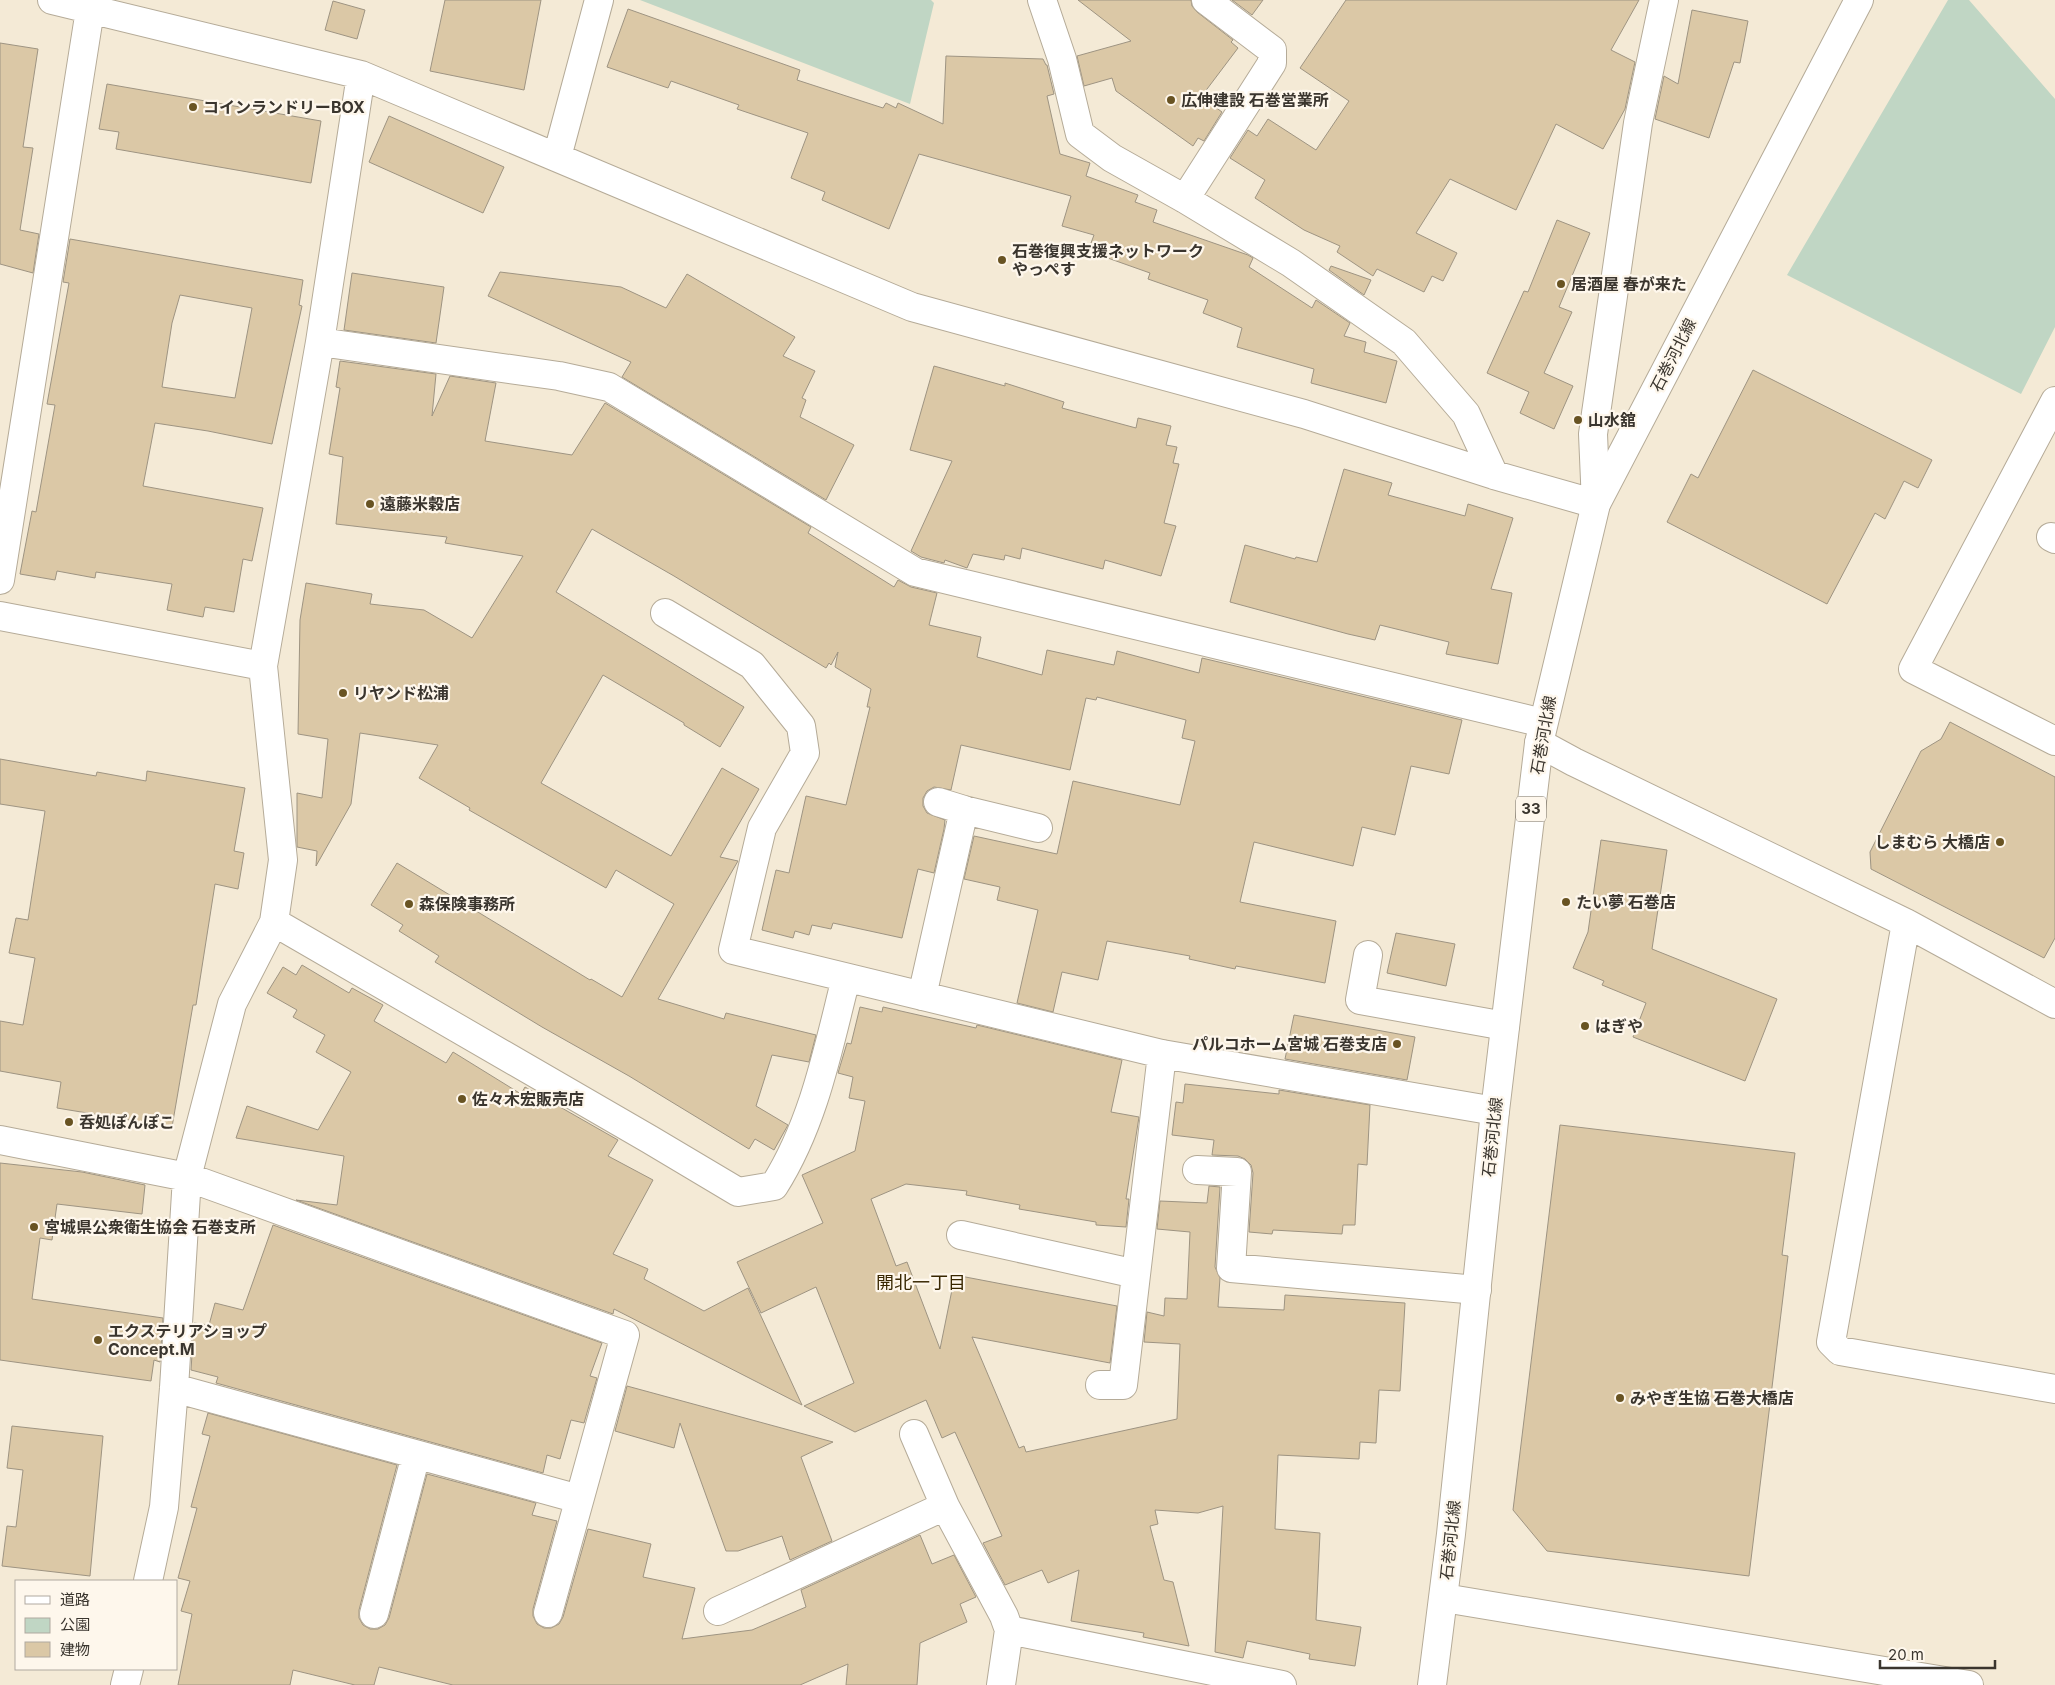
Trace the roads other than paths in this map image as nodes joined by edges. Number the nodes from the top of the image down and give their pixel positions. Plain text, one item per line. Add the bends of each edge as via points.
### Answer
1 (52, 0) edge
2 (599, 0) edge
3 (1042, 0) edge
4 (1206, 0) edge
5 (1664, 0) edge
6 (1859, 0) edge
7 (90, 10) junction
8 (361, 75) junction
9 (557, 156) junction
10 (1185, 199) junction
11 (320, 342) junction
12 (2055, 401) edge
13 (1494, 475) junction
14 (1596, 504) junction
15 (0, 580) edge
16 (665, 613) dead end
17 (0, 616) edge
18 (263, 666) junction
19 (1541, 733) junction
20 (2055, 741) edge
21 (938, 802) dead end
22 (964, 810) junction
23 (1038, 828) dead end
24 (274, 922) junction
25 (1906, 923) junction
26 (1368, 955) dead end
27 (846, 978) junction
28 (922, 996) junction
29 (2055, 1004) edge
30 (1505, 1026) junction
31 (1162, 1054) junction
32 (1495, 1111) junction
33 (0, 1140) edge
34 (1197, 1170) dead end
35 (187, 1177) junction
36 (961, 1234) dead end
37 (1136, 1274) junction
38 (1477, 1290) junction
39 (1100, 1385) dead end
40 (174, 1388) junction
41 (2055, 1389) edge
42 (914, 1434) dead end
43 (416, 1455) junction
44 (579, 1500) junction
45 (945, 1506) junction
46 (148, 1580) edge
47 (1444, 1598) junction
48 (718, 1611) dead end
49 (548, 1612) dead end
50 (374, 1614) dead end
51 (1009, 1630) junction
52 (129, 1670) edge
53 (1936, 1682) edge
54 (125, 1685) edge
55 (1001, 1685) edge
56 (1282, 1685) edge
57 (1432, 1685) edge
58 (1969, 1685) edge

1 - 7 street
2 - 9 street
3 - 10 street via 1062,59 1080,134 1112,158
4 - 10 street via 1272,50 1272,63
5 - 14 street via 1638,123 1593,434
6 - 14 street, 石巻河北線 / 33
7 - 8 street
7 - 15 street
8 - 9 street
8 - 11 street
9 - 13 street via 912,307 1304,414
10 - 13 street via 1291,263 1404,342 1466,414
11 - 18 street
11 - 19 street via 559,376 609,387 915,572
12 - 20 street via 1913,669
13 - 14 street
14 - 19 street, 石巻河北線 / 33
16 - 27 street via 752,665 801,726 805,753 762,828 733,950
17 - 18 street
18 - 24 street via 284,860
19 - 25 street via 1574,762
19 - 30 street, 石巻河北線 / 33
21 - 22 street
22 - 23 street
22 - 28 street
24 - 27 street via 738,1192 774,1186 786,1167 816,1095
24 - 35 street via 232,1004
25 - 29 street
25 - 41 street via 1831,1342 1840,1351
26 - 30 street via 1360,1000
27 - 28 street
28 - 31 street
30 - 32 street, 石巻河北線 / 33
31 - 32 street
31 - 37 street
32 - 38 street, 石巻河北線 / 33
33 - 35 street
34 - 38 street via 1237,1172 1231,1268
35 - 40 street
35 - 44 street via 624,1335
36 - 37 street
37 - 39 street via 1123,1385
38 - 47 street, 石巻河北線 / 33
40 - 43 street
40 - 46 street via 164,1507
42 - 45 street
43 - 44 street
43 - 50 street
44 - 49 street
45 - 48 street
45 - 51 street
47 - 53 street
47 - 57 street, 石巻河北線 / 33
51 - 55 street
51 - 56 street
52 - 54 street
53 - 58 street

